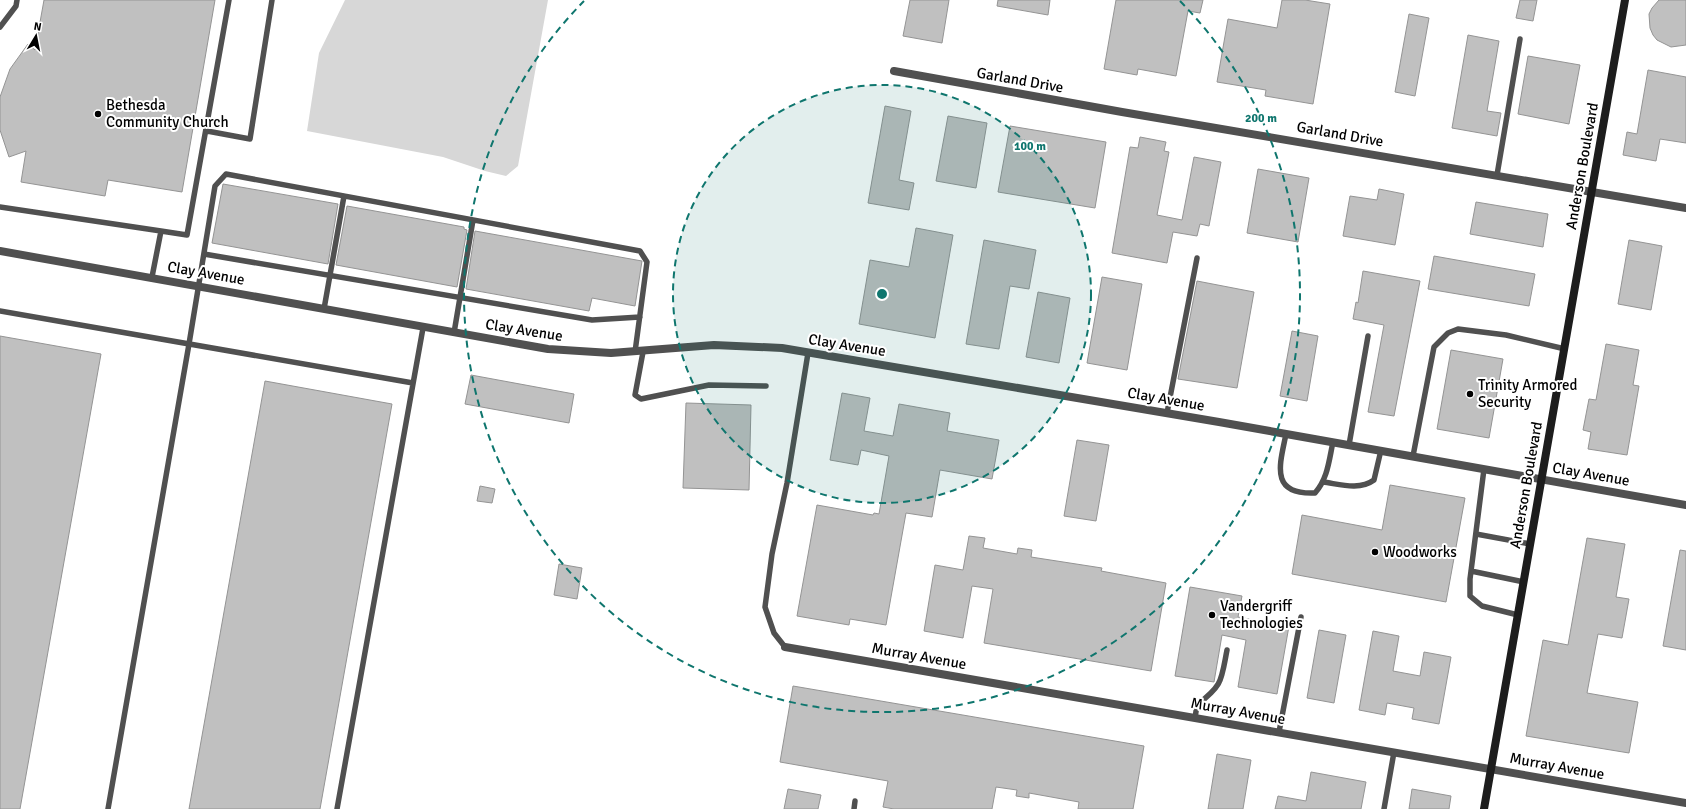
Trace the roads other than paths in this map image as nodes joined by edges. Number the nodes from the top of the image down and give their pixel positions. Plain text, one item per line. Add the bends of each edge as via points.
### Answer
1 (17, 0) edge
2 (229, 0) edge
3 (272, 0) edge
4 (1625, 0) edge
5 (0, 27) edge
6 (1520, 38) dead end
7 (894, 71) dead end
8 (207, 131) junction
9 (1497, 175) junction
10 (1592, 191) junction
11 (344, 196) junction
12 (0, 207) edge
13 (1686, 208) edge
14 (473, 220) junction
15 (161, 231) junction
16 (0, 251) edge
17 (204, 254) junction
18 (1197, 258) dead end
19 (330, 275) junction
20 (152, 277) junction
21 (199, 286) junction
22 (460, 298) junction
23 (324, 309) junction
24 (0, 311) edge
25 (640, 317) junction
26 (423, 328) junction
27 (454, 333) junction
28 (1368, 336) dead end
29 (189, 344) junction
30 (1564, 349) junction
31 (639, 352) junction
32 (808, 352) junction
33 (413, 383) junction
34 (766, 386) dead end
35 (1167, 413) junction
36 (1286, 434) junction
37 (1333, 442) junction
38 (1349, 445) junction
39 (1381, 450) junction
40 (1413, 456) junction
41 (1484, 469) junction
42 (1542, 480) junction
43 (1323, 482) junction
44 (1686, 505) edge
45 (1476, 534) junction
46 (1530, 544) junction
47 (1471, 571) junction
48 (1524, 582) junction
49 (1518, 615) junction
50 (1301, 617) dead end
51 (785, 647) joint
52 (1227, 650) dead end
53 (1195, 718) junction
54 (1279, 732) junction
55 (1394, 752) junction
56 (1491, 769) junction
57 (855, 801) dead end
58 (1686, 803) edge
59 (108, 809) edge
60 (337, 809) edge
61 (854, 809) edge
62 (1384, 809) edge
63 (1484, 809) edge

1 - 5 lane via 16,6
2 - 8 lane
3 - 8 lane via 250,139
4 - 10 street, Anderson Boulevard
6 - 9 lane
7 - 9 street, Garland Drive
8 - 15 lane via 187,235
9 - 10 street, Garland Drive
10 - 13 street, Garland Drive
10 - 30 street, Anderson Boulevard
11 - 14 lane
11 - 17 lane via 226,174 215,186
11 - 19 lane
12 - 15 lane
14 - 22 lane
14 - 25 lane via 640,251 647,262
15 - 20 lane
16 - 20 street, Clay Avenue
17 - 19 lane
17 - 21 lane
18 - 35 lane
19 - 22 lane
19 - 23 lane
20 - 21 street, Clay Avenue
21 - 23 street, Clay Avenue
21 - 29 lane
22 - 25 lane via 592,320
22 - 27 lane
23 - 26 street, Clay Avenue
24 - 29 lane
25 - 31 lane
26 - 27 street, Clay Avenue
26 - 33 lane
27 - 31 street, Clay Avenue via 577,352
28 - 38 lane
29 - 33 lane
29 - 59 lane
30 - 40 lane via 1506,335 1458,329 1448,333 1434,347
30 - 42 street, Anderson Boulevard
31 - 32 street, Clay Avenue via 730,345
31 - 34 lane via 635,395 641,399 709,385
32 - 35 street, Clay Avenue
32 - 51 lane via 765,607 774,633
33 - 60 lane
35 - 36 street, Clay Avenue
36 - 37 street, Clay Avenue
36 - 43 lane via 1279,469 1284,483 1301,494 1314,493
37 - 38 street, Clay Avenue
37 - 43 lane
38 - 39 street, Clay Avenue
39 - 40 street, Clay Avenue
39 - 43 lane via 1374,480 1367,485 1350,486
40 - 41 street, Clay Avenue
41 - 42 street, Clay Avenue
41 - 45 lane
42 - 44 street, Clay Avenue
42 - 46 street, Anderson Boulevard
45 - 46 lane
45 - 47 lane
46 - 48 street, Anderson Boulevard
47 - 48 lane
47 - 49 lane via 1470,596 1474,601 1482,606
48 - 49 street, Anderson Boulevard
49 - 56 street, Anderson Boulevard
50 - 54 lane
51 - 53 street, Murray Avenue
52 - 53 lane via 1220,683 1213,693 1197,705
53 - 54 street, Murray Avenue
54 - 55 street, Murray Avenue
55 - 56 street, Murray Avenue
55 - 62 lane
56 - 58 street, Murray Avenue
56 - 63 street, Anderson Boulevard
57 - 61 lane

